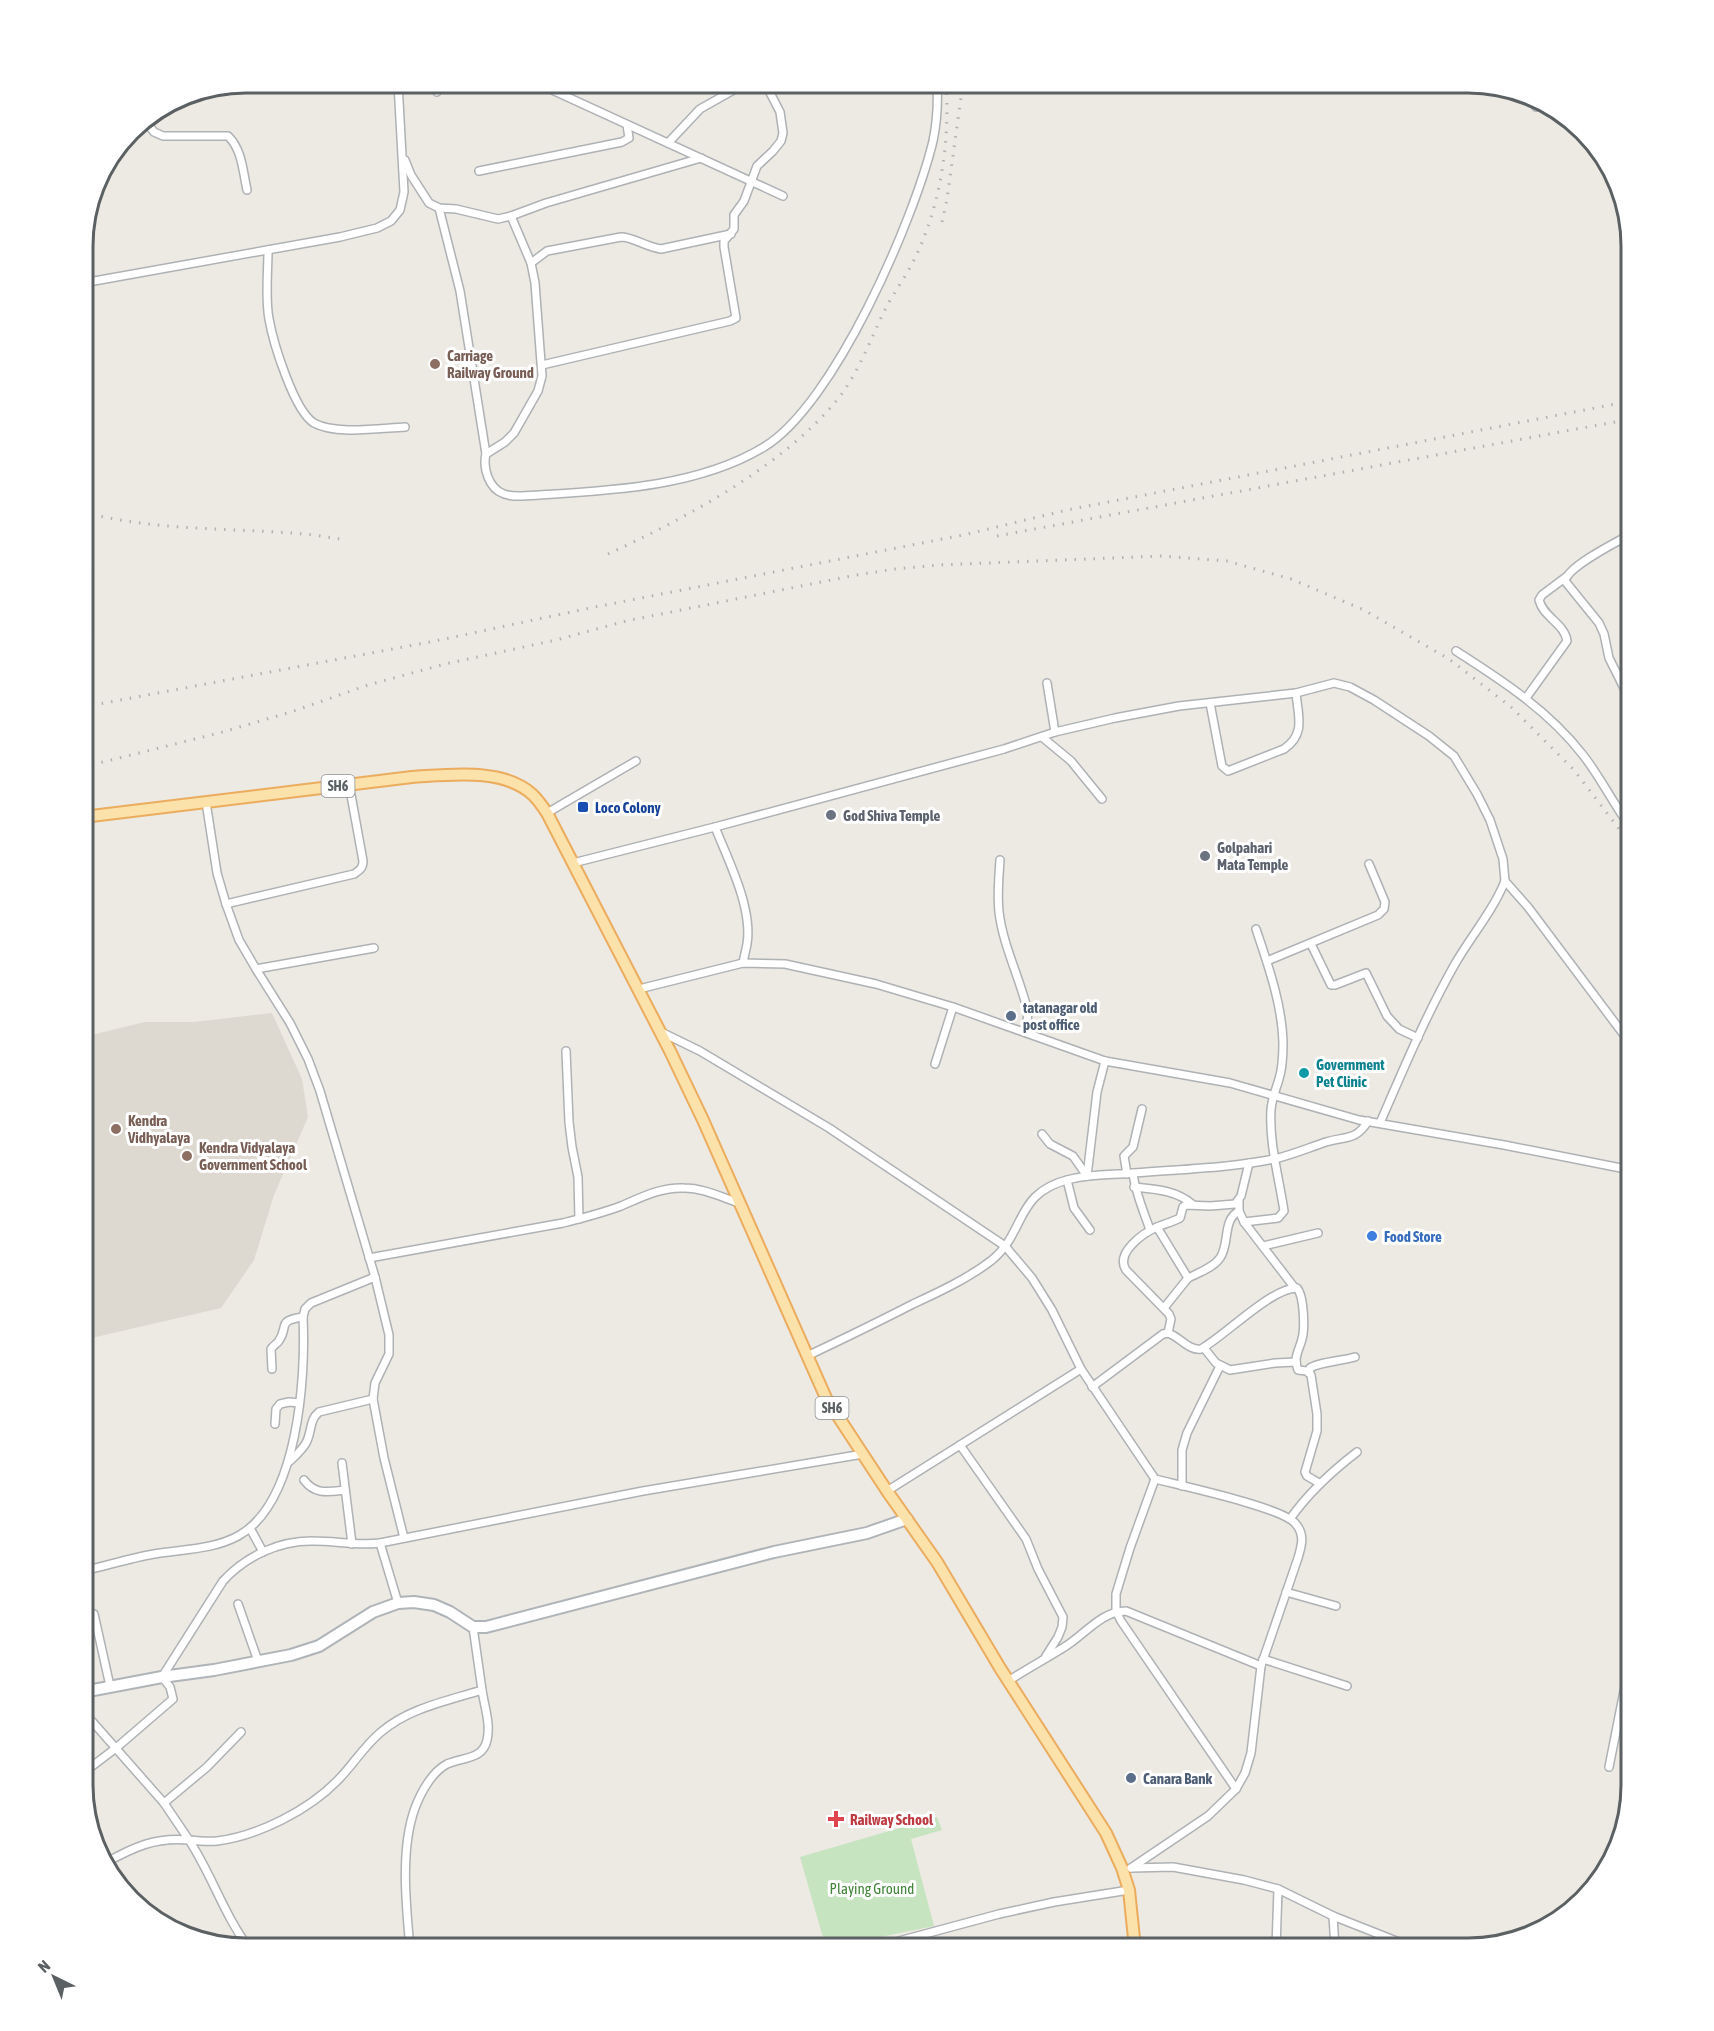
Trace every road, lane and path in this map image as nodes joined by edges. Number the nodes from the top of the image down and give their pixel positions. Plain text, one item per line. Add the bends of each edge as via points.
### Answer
1 (399, 93) edge
2 (558, 93) edge
3 (729, 93) edge
4 (770, 93) edge
5 (938, 93) edge
6 (627, 125) junction
7 (150, 127) edge
8 (668, 143) junction
9 (403, 155) junction
10 (701, 158) junction
11 (479, 171) dead end
12 (751, 182) junction
13 (247, 190) dead end
14 (783, 196) dead end
15 (439, 208) junction
16 (511, 216) junction
17 (732, 234) junction
18 (268, 250) junction
19 (531, 263) junction
20 (93, 281) edge
21 (542, 365) junction
22 (405, 427) dead end
23 (486, 454) junction
24 (1621, 540) edge
25 (1566, 577) junction
26 (1456, 651) dead end
27 (1621, 680) edge
28 (1047, 683) dead end
29 (1296, 693) junction
30 (1526, 698) junction
31 (1210, 703) junction
32 (1055, 732) junction
33 (1042, 736) junction
34 (636, 761) dead end
35 (349, 784) junction
36 (1102, 799) dead end
37 (206, 802) junction
38 (548, 813) junction
39 (1621, 813) edge
40 (93, 816) edge
41 (715, 827) junction
42 (1000, 860) dead end
43 (573, 863) junction
44 (1369, 864) dead end
45 (1505, 881) junction
46 (226, 904) junction
47 (1256, 929) dead end
48 (1311, 944) junction
49 (374, 948) dead end
50 (1267, 961) junction
51 (743, 963) junction
52 (256, 969) junction
53 (639, 989) junction
54 (953, 1007) junction
55 (1024, 1031) junction
56 (1621, 1031) edge
57 (661, 1032) junction
58 (1418, 1038) junction
59 (566, 1051) dead end
60 (1105, 1061) junction
61 (935, 1064) dead end
62 (1272, 1095) junction
63 (1142, 1109) dead end
64 (1368, 1121) junction
65 (1380, 1123) junction
66 (1042, 1134) dead end
67 (1275, 1158) junction
68 (1249, 1163) junction
69 (1621, 1168) edge
70 (1130, 1174) junction
71 (1087, 1176) junction
72 (1067, 1180) junction
73 (1134, 1187) junction
74 (1239, 1201) junction
75 (739, 1203) junction
76 (1192, 1204) junction
77 (1239, 1211) junction
78 (579, 1219) junction
79 (1244, 1222) junction
80 (1154, 1229) junction
81 (1090, 1230) dead end
82 (1318, 1233) dead end
83 (1005, 1246) junction
84 (1263, 1246) junction
85 (369, 1258) junction
86 (375, 1277) junction
87 (1188, 1278) junction
88 (1294, 1287) junction
89 (1164, 1308) junction
90 (303, 1317) junction
91 (1168, 1332) junction
92 (1204, 1347) junction
93 (807, 1356) junction
94 (1355, 1357) dead end
95 (1296, 1362) junction
96 (1220, 1366) junction
97 (272, 1369) dead end
98 (1081, 1369) junction
99 (1309, 1372) junction
100 (1092, 1387) junction
101 (373, 1399) junction
102 (299, 1404) junction
103 (275, 1424) dead end
104 (960, 1445) junction
105 (1357, 1452) dead end
106 (863, 1454) junction
107 (290, 1461) junction
108 (342, 1463) dead end
109 (1155, 1479) junction
110 (304, 1480) dead end
111 (1319, 1483) junction
112 (1182, 1486) junction
113 (345, 1490) junction
114 (887, 1491) junction
115 (907, 1519) junction
116 (1290, 1519) junction
117 (250, 1528) junction
118 (404, 1538) junction
119 (380, 1543) junction
120 (352, 1544) junction
121 (263, 1552) junction
122 (93, 1568) edge
123 (1286, 1592) junction
124 (398, 1603) junction
125 (238, 1604) dead end
126 (1336, 1606) dead end
127 (1116, 1611) junction
128 (93, 1614) edge
129 (473, 1627) junction
130 (1045, 1658) junction
131 (258, 1661) junction
132 (1262, 1662) junction
133 (162, 1677) junction
134 (1008, 1681) junction
135 (110, 1686) junction
136 (1347, 1686) dead end
137 (93, 1690) edge
138 (482, 1690) junction
139 (1621, 1709) edge
140 (93, 1724) edge
141 (241, 1732) dead end
142 (116, 1748) junction
143 (93, 1765) edge
144 (1609, 1767) dead end
145 (1236, 1789) junction
146 (164, 1803) junction
147 (189, 1840) junction
148 (112, 1859) edge
149 (1127, 1868) junction
150 (1278, 1889) junction
151 (1129, 1890) junction
152 (1334, 1916) junction
153 (1381, 1936) joint
154 (242, 1938) edge
155 (409, 1938) edge
156 (910, 1938) edge
157 (1134, 1938) edge
158 (1276, 1938) edge
159 (1335, 1938) edge
160 (1386, 1938) edge

1 - 9 street
2 - 6 street
3 - 8 street via 700,110
4 - 12 street via 780,112 783,133 781,141 757,166
5 - 23 street via 933,140 881,278 823,385 795,420 766,446 733,463 675,479 617,489 512,497 501,494 488,480
6 - 8 street
6 - 11 street via 629,138 622,142
7 - 13 street via 163,136 228,136 235,142
8 - 10 street
9 - 15 street via 421,193
9 - 18 street via 404,192 400,210 391,221 340,237
10 - 12 street
10 - 16 street
12 - 14 street
12 - 17 street via 737,209
15 - 16 street via 498,219
15 - 23 street via 460,291
16 - 19 street
17 - 19 street via 661,249 621,237 547,251
17 - 21 street via 724,241 724,248 734,320
18 - 20 street
18 - 22 street via 269,318 286,374 306,416 328,429
19 - 21 street
21 - 23 street via 538,391 530,408 514,433
24 - 25 street
25 - 27 street via 1567,585 1599,623
25 - 30 street via 1539,600 1567,641
26 - 30 street
28 - 32 street
29 - 31 street
29 - 31 street via 1300,729 1297,738 1284,749 1228,771 1222,766
29 - 45 street via 1334,683 1350,687 1454,756 1490,820 1503,859
30 - 39 street via 1583,755
31 - 32 street via 1147,711
32 - 33 street
33 - 36 street via 1076,766
33 - 41 street
34 - 38 street
35 - 37 main road, SH6
35 - 38 main road, SH6 via 412,777 488,776 512,782 532,794
35 - 46 street via 363,861 359,871
37 - 40 main road, SH6
37 - 46 street
38 - 43 main road, SH6
41 - 43 street
41 - 51 street via 747,922 748,943
42 - 55 street via 999,914 1028,1012
43 - 53 main road, SH6
44 - 48 street via 1383,895 1384,909 1364,922
45 - 56 street
45 - 58 street via 1455,965
46 - 52 street
47 - 50 street
48 - 50 street
48 - 58 street via 1331,985 1366,973 1387,1016 1399,1029
49 - 52 street
50 - 62 street via 1283,1039 1283,1062
51 - 53 street
51 - 54 street via 785,964 827,972
52 - 85 street via 308,1059
53 - 57 main road, SH6
54 - 55 street
54 - 61 street
55 - 60 street
57 - 75 main road, SH6
57 - 83 street via 819,1122
58 - 65 street
59 - 78 street
60 - 62 street via 1230,1083
60 - 71 street via 1096,1092
62 - 64 street
62 - 67 street
63 - 70 street via 1133,1147 1124,1156
64 - 65 street
64 - 67 street via 1353,1137
65 - 69 street
66 - 71 street via 1050,1144 1072,1156
67 - 68 street
67 - 79 street via 1283,1214
68 - 70 street
68 - 74 street
70 - 71 street
70 - 73 street
71 - 72 street
72 - 81 street via 1074,1208
72 - 83 street via 1033,1199
73 - 76 street via 1168,1192
73 - 80 street
74 - 76 street via 1229,1206
74 - 77 street
75 - 78 street via 705,1191 670,1188
75 - 93 main road, SH6
76 - 80 street via 1183,1207 1177,1220
77 - 79 street
77 - 87 street via 1231,1217 1221,1257
78 - 85 street
79 - 84 street
80 - 87 street
80 - 89 street via 1126,1253 1123,1266
82 - 84 street
83 - 93 street via 992,1260 938,1292
83 - 98 street via 1052,1310
84 - 88 street
85 - 86 street
86 - 90 street via 311,1303
86 - 101 street via 389,1335 388,1354 375,1383
87 - 89 street
88 - 92 street via 1267,1301
88 - 95 street via 1300,1290 1303,1308 1303,1336
89 - 91 street via 1171,1319
90 - 97 street via 283,1325 271,1349
90 - 102 street via 304,1361
91 - 92 street via 1196,1350
91 - 100 street
92 - 96 street
93 - 106 main road, SH6 via 826,1398
94 - 99 street via 1311,1366
95 - 96 street via 1230,1370
95 - 99 street via 1298,1370
96 - 112 street via 1187,1433 1182,1450
98 - 100 street
98 - 104 street
99 - 111 street via 1317,1431 1305,1473
100 - 109 street
101 - 107 street via 320,1412 315,1416 308,1440
101 - 118 street
102 - 103 street via 280,1404
102 - 107 street
104 - 114 street
104 - 130 street via 1026,1539 1063,1617 1062,1628
105 - 111 street
106 - 114 main road, SH6
106 - 118 street via 654,1489
107 - 117 street via 267,1509
108 - 113 street
109 - 112 street
109 - 127 street via 1116,1594
110 - 113 street via 319,1492
111 - 116 street
112 - 116 street via 1258,1506
113 - 120 street
114 - 115 main road, SH6
115 - 129 street via 867,1533 774,1552 486,1627
115 - 134 main road, SH6
116 - 123 street via 1301,1532 1302,1542
117 - 121 street
117 - 122 street via 204,1548 151,1554
118 - 119 street
119 - 120 street
119 - 124 street
120 - 121 street via 312,1541
121 - 133 street via 245,1560 223,1581
123 - 126 street
123 - 132 street
124 - 129 street via 434,1605
124 - 131 street via 373,1612 319,1646
125 - 131 street
127 - 130 street
127 - 132 street via 1126,1611
127 - 145 street
128 - 135 street
129 - 138 street
130 - 134 street
131 - 133 street
132 - 136 street
132 - 145 street via 1251,1753
133 - 135 street
133 - 142 street via 173,1699
134 - 149 main road, SH6
135 - 137 street
138 - 147 street via 421,1708 399,1719 381,1732 336,1783 267,1827 216,1841
138 - 155 street via 488,1730 483,1750 438,1771 415,1807 406,1870
139 - 144 street
140 - 142 street
141 - 146 street
142 - 143 street
142 - 146 street
145 - 149 street via 1208,1816
146 - 147 street
147 - 148 street via 151,1842
147 - 154 street
149 - 150 street via 1173,1867
149 - 151 main road, SH6
150 - 152 street
150 - 158 street
151 - 156 street via 999,1914
151 - 157 main road, SH6
152 - 153 street
152 - 159 street
153 - 160 street

